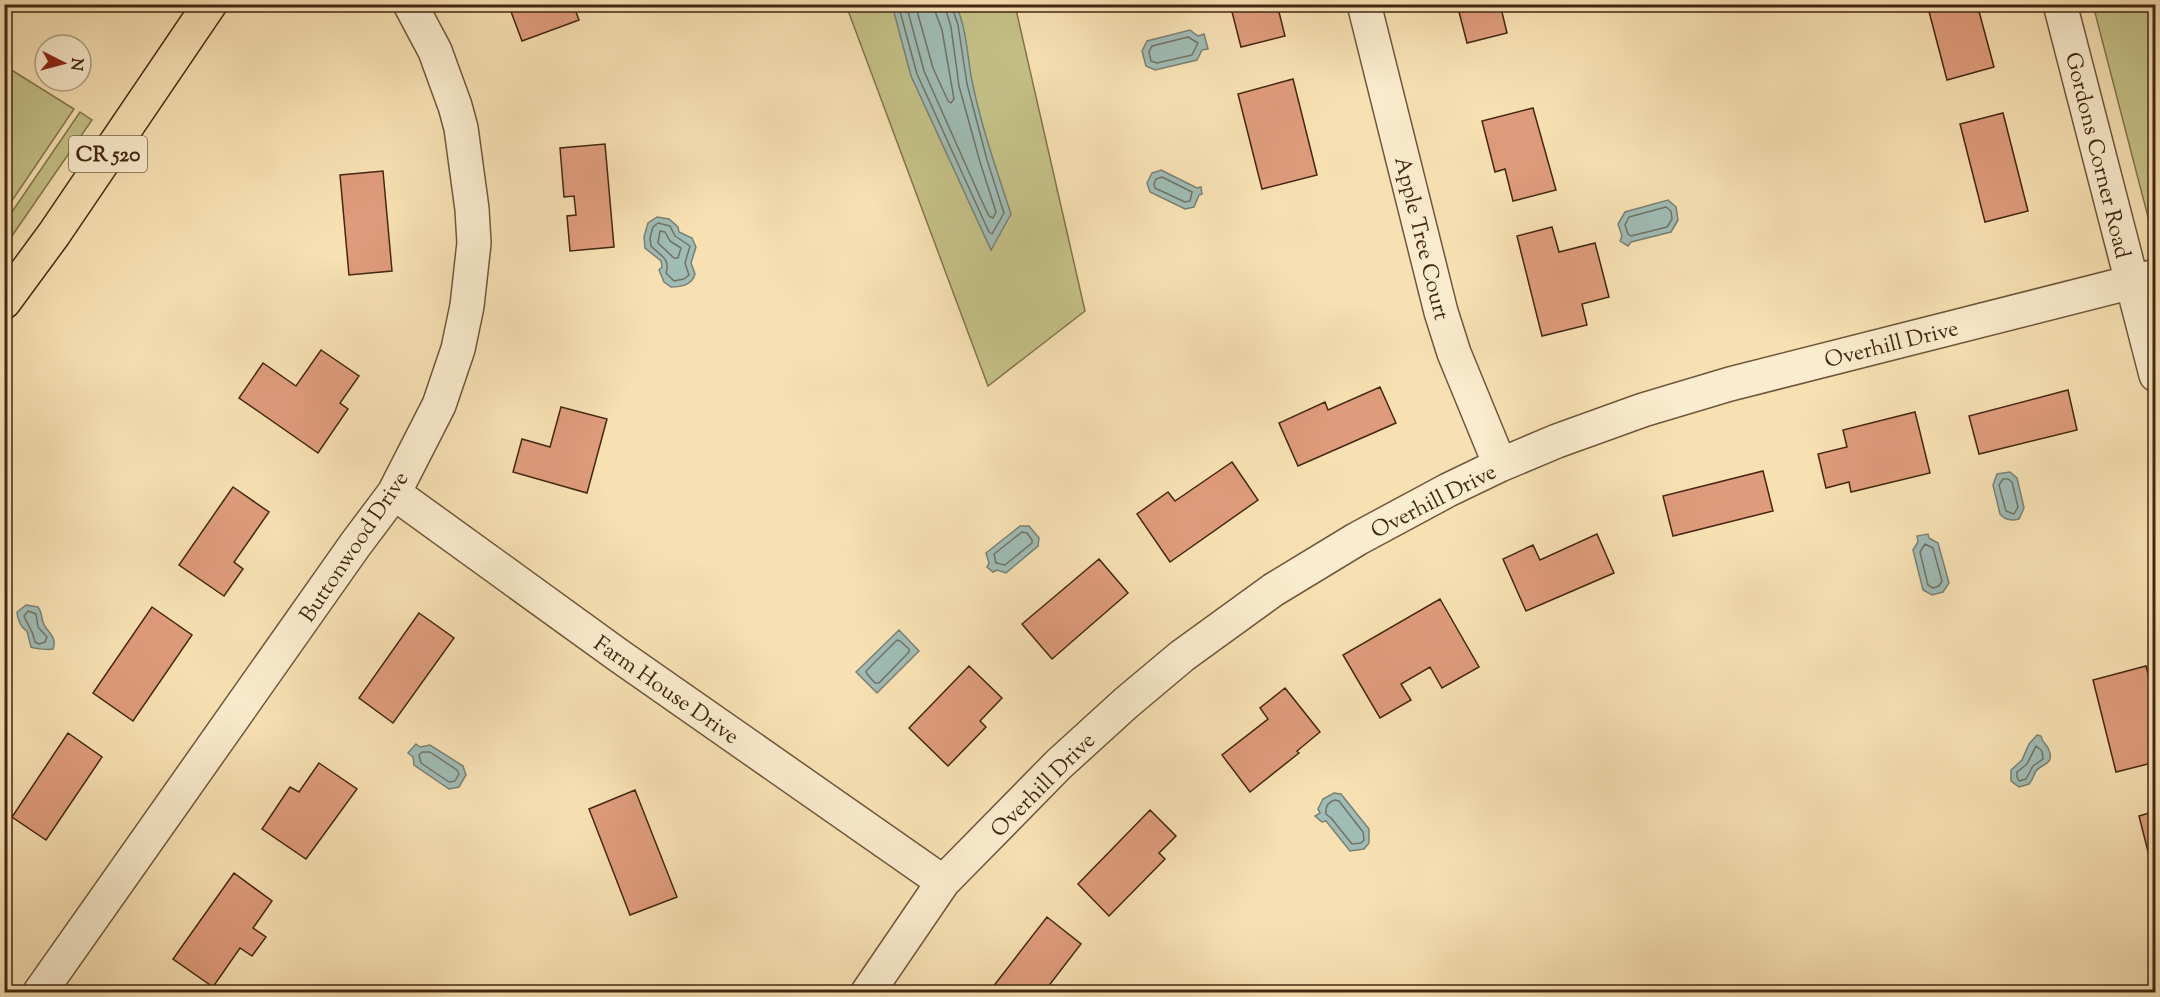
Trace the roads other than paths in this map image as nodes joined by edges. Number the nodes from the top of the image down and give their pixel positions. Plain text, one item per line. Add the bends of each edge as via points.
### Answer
1 (210, 4) edge
2 (410, 4) edge
3 (1364, 4) edge
4 (2060, 4) edge
5 (2144, 279) edge
6 (4, 302) edge
7 (2156, 375) edge
8 (1500, 465) junction
9 (394, 493) junction
10 (943, 882) junction
11 (40, 993) edge
12 (868, 993) edge

1 - 6 main road, CR 520
2 - 9 street, Buttonwood Drive via 435,51 461,128 474,243 458,349 439,405
3 - 8 street, Apple Tree Court via 1441,312
4 - 5 street, Gordons Corner Road
5 - 7 street, Gordons Corner Road
5 - 8 street, Overhill Drive via 1719,388 1643,410
8 - 10 street, Overhill Drive via 1357,539 1273,590 1182,656 1059,764
9 - 10 street, Farm House Drive
9 - 11 street, Buttonwood Drive
10 - 12 street, Overhill Drive

